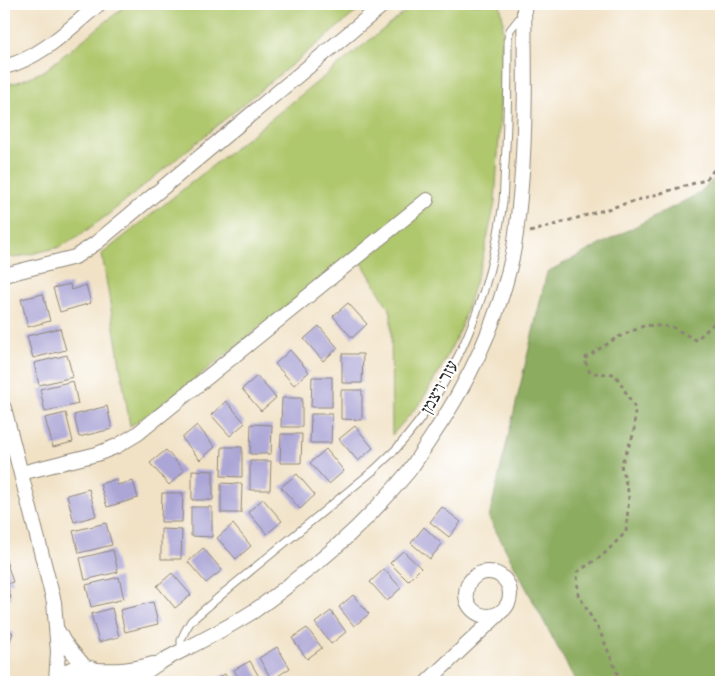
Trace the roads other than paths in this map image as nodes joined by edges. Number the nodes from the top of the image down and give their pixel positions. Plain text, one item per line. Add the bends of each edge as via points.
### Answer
1 (99, 4) edge
2 (384, 4) edge
3 (524, 8) edge
4 (4, 67) edge
5 (427, 200) dead end
6 (4, 275) edge
7 (4, 408) edge
8 (21, 473) junction
9 (475, 612) junction
10 (500, 614) junction
11 (56, 628) junction
12 (470, 641) junction
13 (181, 651) junction
14 (159, 662) junction
15 (91, 668) junction
16 (56, 681) edge
17 (110, 682) edge
18 (135, 682) edge
19 (428, 682) edge

1 - 4 street via 45,48 28,59
2 - 6 street via 96,243 75,257
3 - 13 lane via 508,38 503,200 495,247 478,308 453,366 437,395 396,450 192,621 181,640
3 - 13 street, עזר ויצמן via 523,166 516,236 504,289 464,387 409,471 335,548 255,610
5 - 8 street via 137,434 97,454
7 - 8 street
8 - 11 street via 54,602
9 - 10 street via 487,617
9 - 10 street via 467,602 466,590 472,579 488,572 505,579 510,591 508,604
9 - 12 street
10 - 12 street
11 - 15 street via 64,642
11 - 16 street
12 - 19 street
13 - 14 street, עזר ויצמן
14 - 15 street via 117,671
14 - 18 street
15 - 16 street via 74,668
15 - 17 street

